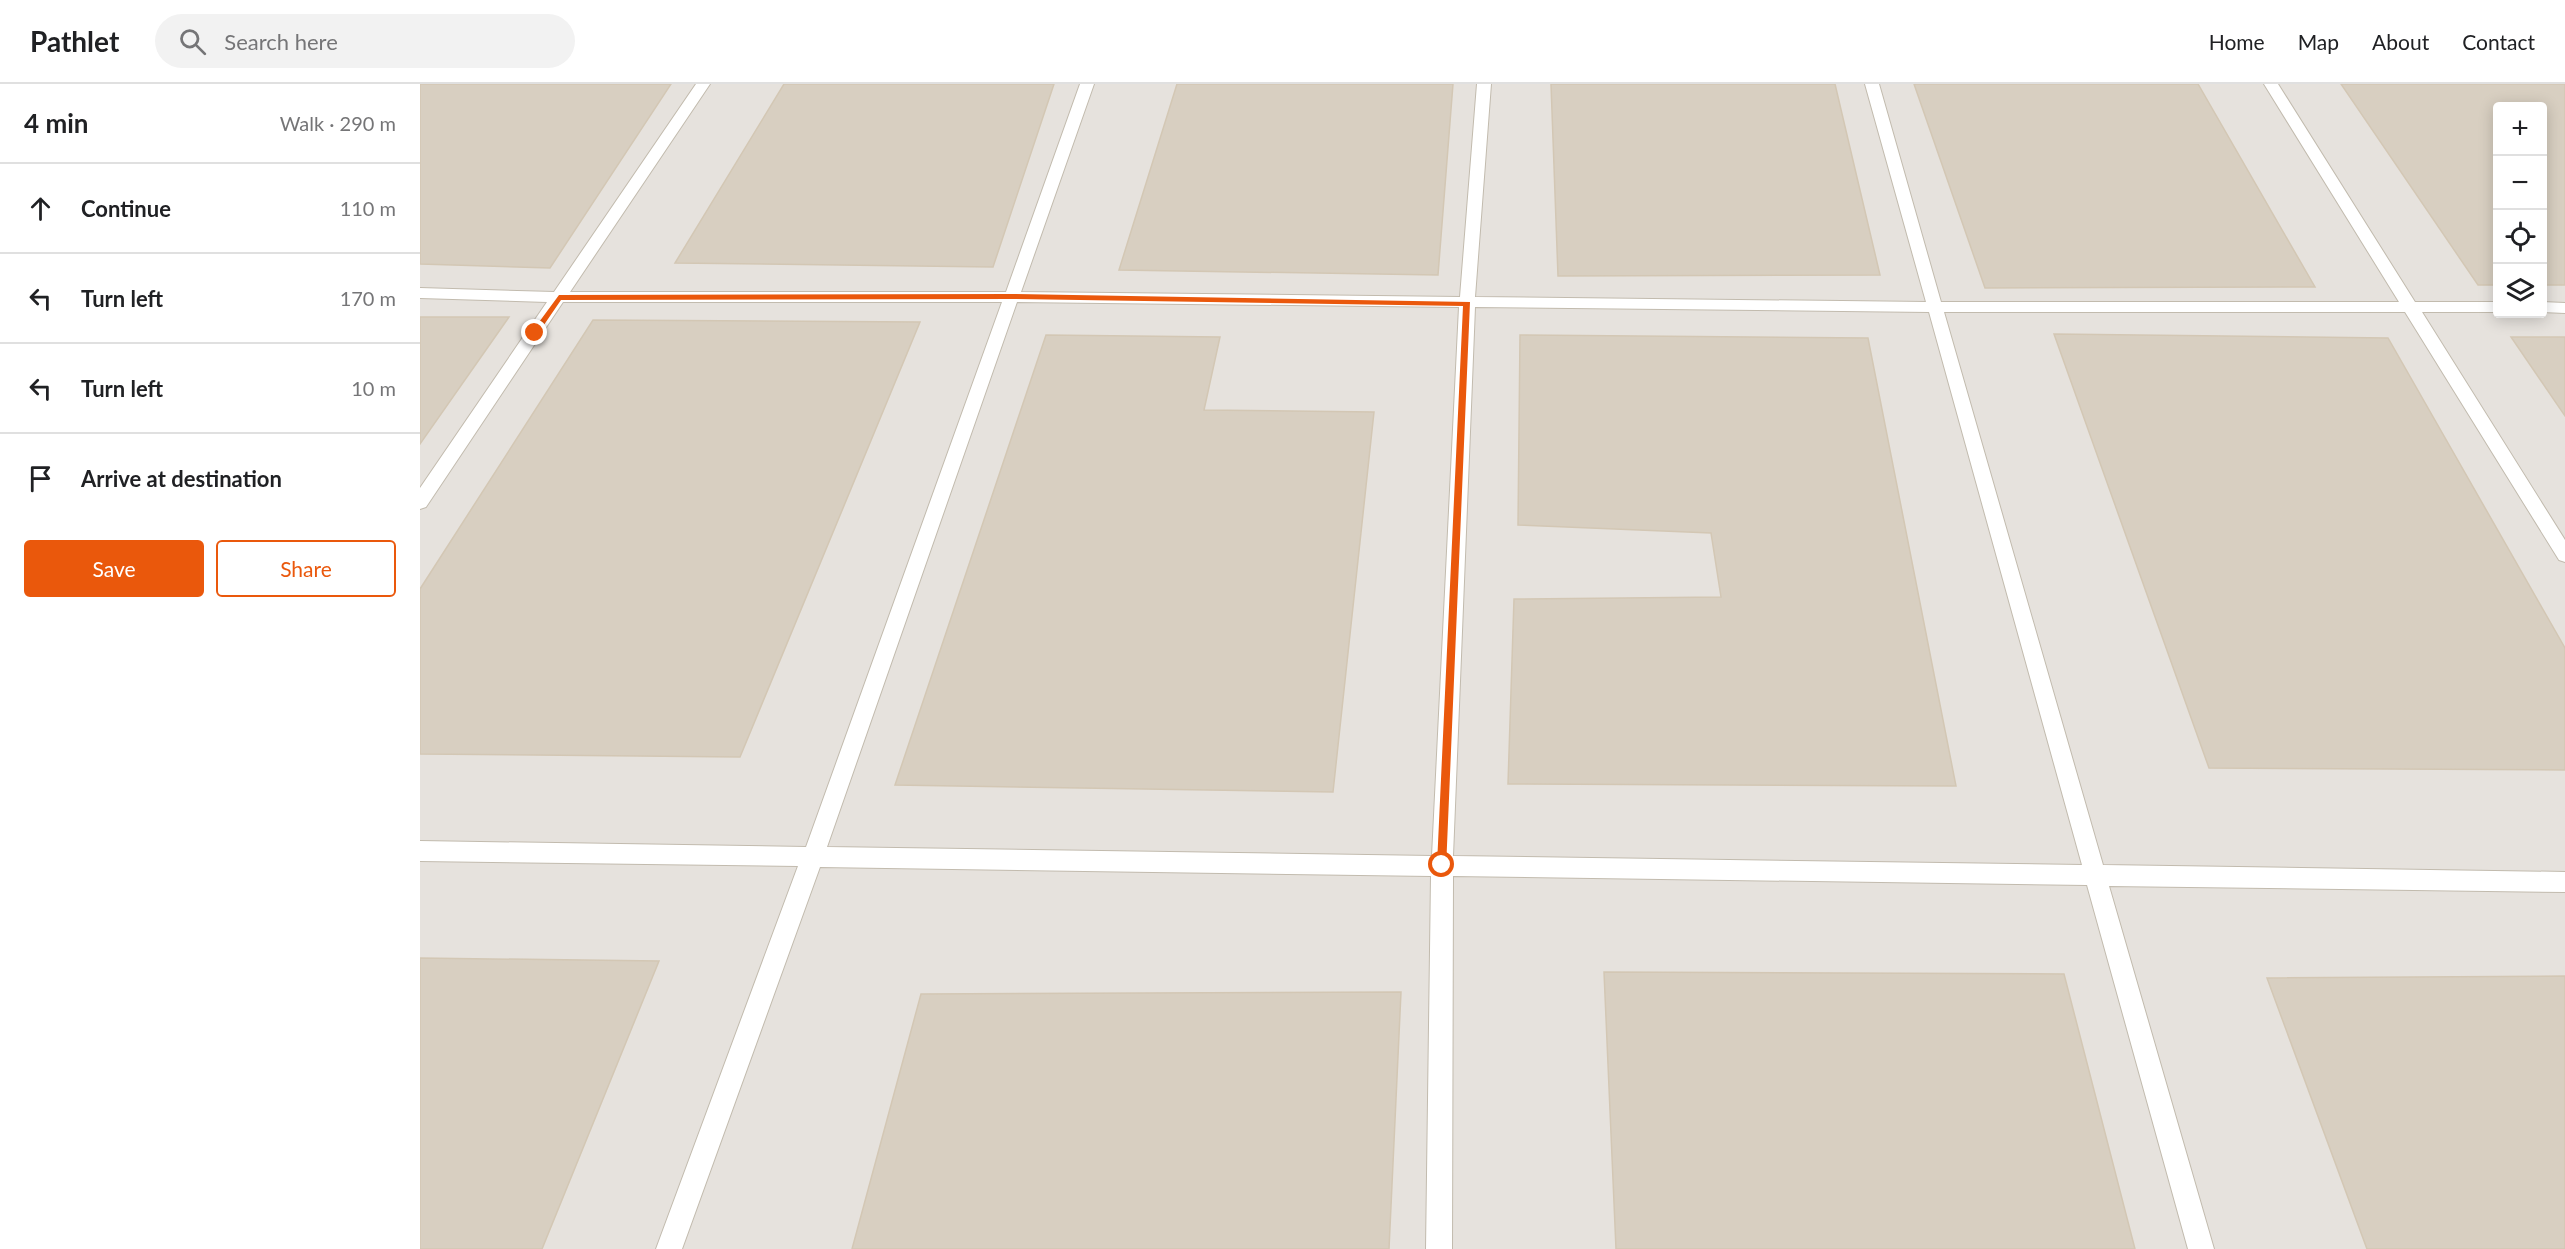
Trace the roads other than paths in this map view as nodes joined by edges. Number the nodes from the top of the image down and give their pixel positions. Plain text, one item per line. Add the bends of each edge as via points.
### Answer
1 (703, 84) edge
2 (1087, 84) edge
3 (1484, 84) edge
4 (1872, 84) edge
5 (2271, 84) edge
6 (420, 292) edge
7 (559, 297) junction
8 (1012, 297) junction
9 (1467, 304) junction
10 (2409, 305) junction
11 (1935, 307) junction
12 (2493, 307) edge
13 (2547, 308) edge
14 (2565, 308) edge
15 (420, 502) edge
16 (2565, 555) edge
17 (420, 851) edge
18 (813, 856) junction
19 (1442, 865) junction
20 (2095, 874) junction
21 (2565, 882) edge
22 (669, 1249) edge
23 (1439, 1249) edge
24 (2201, 1249) edge

1 - 7 lane
2 - 8 lane
3 - 9 lane
4 - 11 lane
5 - 10 lane
6 - 7 lane
7 - 8 lane
7 - 15 lane
8 - 9 lane
8 - 18 lane
9 - 11 lane
9 - 19 lane
10 - 11 lane
10 - 12 lane
10 - 16 lane
11 - 20 lane
13 - 14 lane
17 - 18 lane
18 - 19 lane
18 - 22 lane
19 - 20 lane
19 - 23 lane
20 - 21 lane
20 - 24 lane

